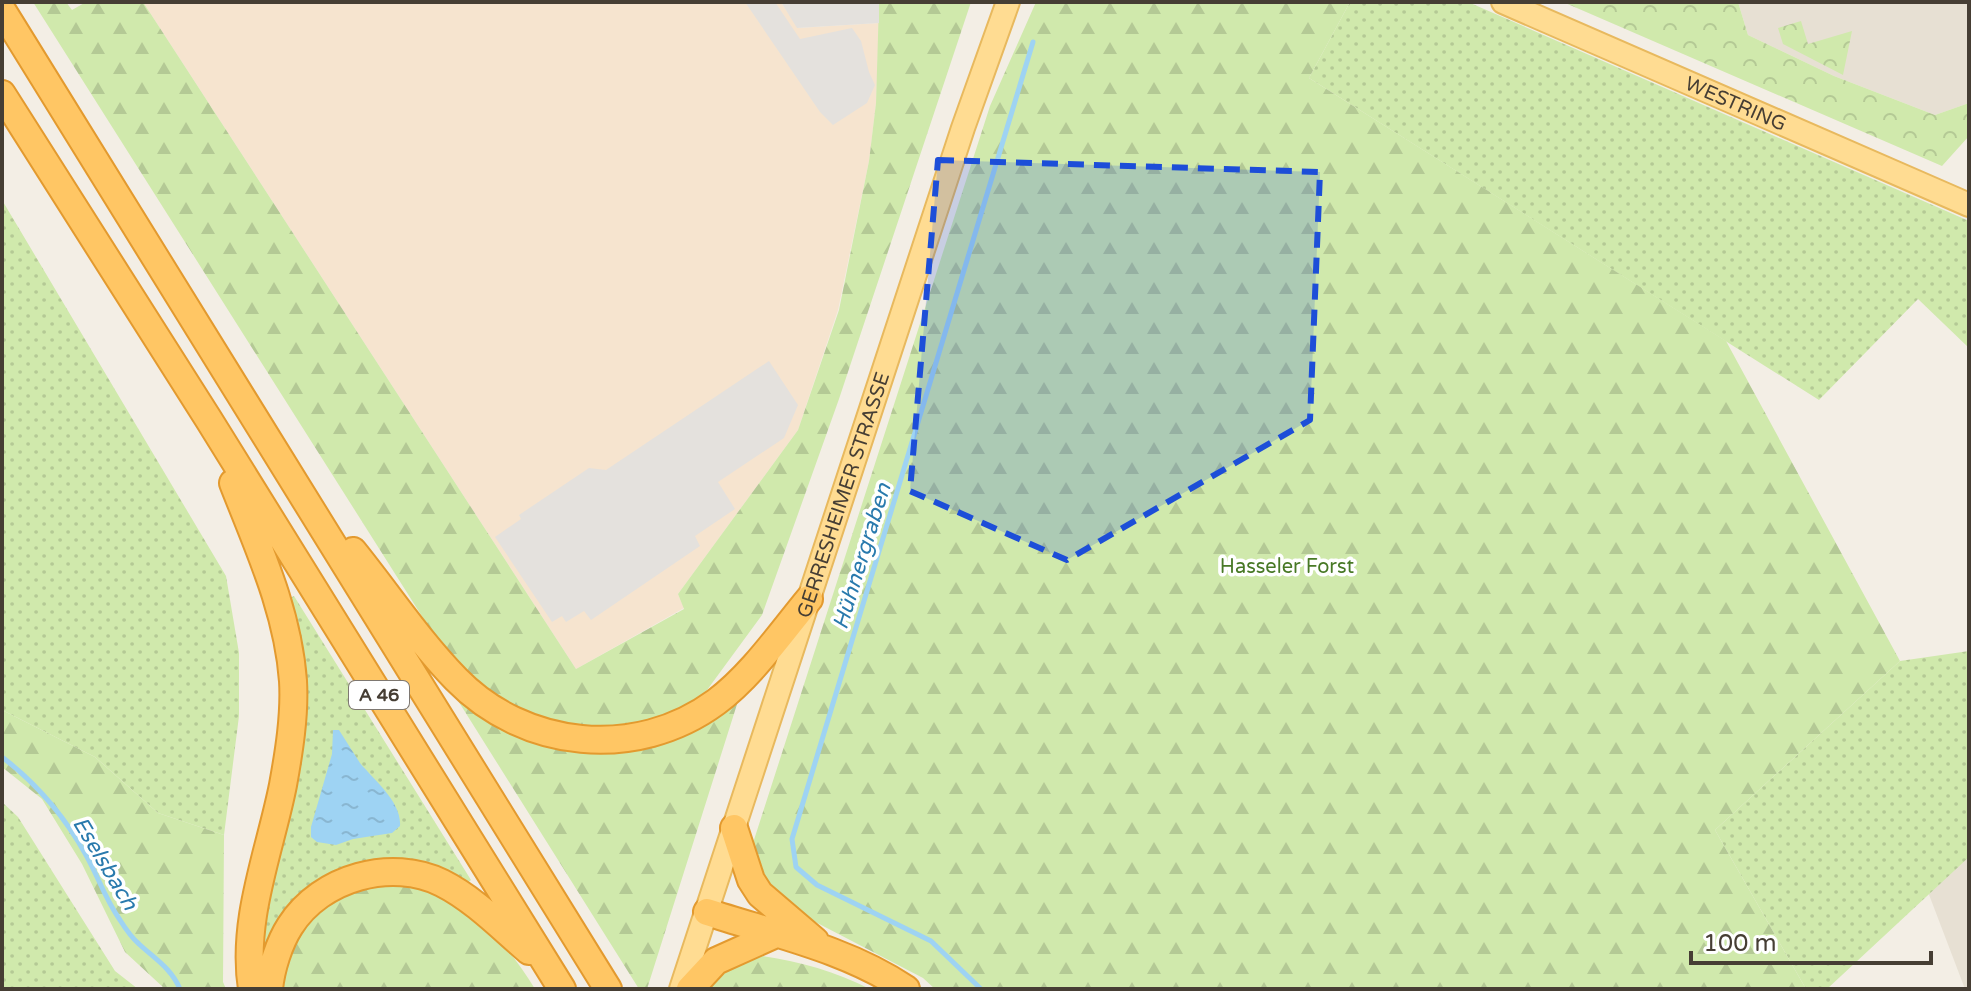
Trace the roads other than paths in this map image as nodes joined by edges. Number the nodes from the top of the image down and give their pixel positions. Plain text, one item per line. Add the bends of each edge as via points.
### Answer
1 (1008, 2) edge
2 (1503, 2) edge
3 (2, 10) edge
4 (2, 94) edge
5 (1969, 205) edge
6 (209, 420) junction
7 (271, 445) junction
8 (809, 599) junction
9 (734, 828) junction
10 (707, 912) junction
11 (776, 934) junction
12 (827, 951) junction
13 (556, 979) edge
14 (252, 989) edge
15 (269, 989) edge
16 (608, 989) edge
17 (681, 989) edge
18 (690, 989) edge
19 (906, 989) edge

1 - 8 main road, GERRESHEIMER STRASSE
2 - 5 main road, WESTRING
3 - 7 highway, A 46
4 - 6 highway, A 46
6 - 13 highway, A 46
6 - 14 highway via 271,580 293,682 283,785 250,941
7 - 8 highway via 456,679 481,702 557,736 619,740 648,735 699,713 740,681
7 - 16 highway, A 46
8 - 9 main road, GERRESHEIMER STRASSE
9 - 10 main road, GERRESHEIMER STRASSE
9 - 12 highway via 760,894
10 - 11 highway
10 - 17 main road, GERRESHEIMER STRASSE
11 - 12 highway
11 - 18 highway via 716,961
12 - 19 highway via 878,970
13 - 15 highway via 477,907 443,884 415,874 382,872 351,878 308,906 291,925

